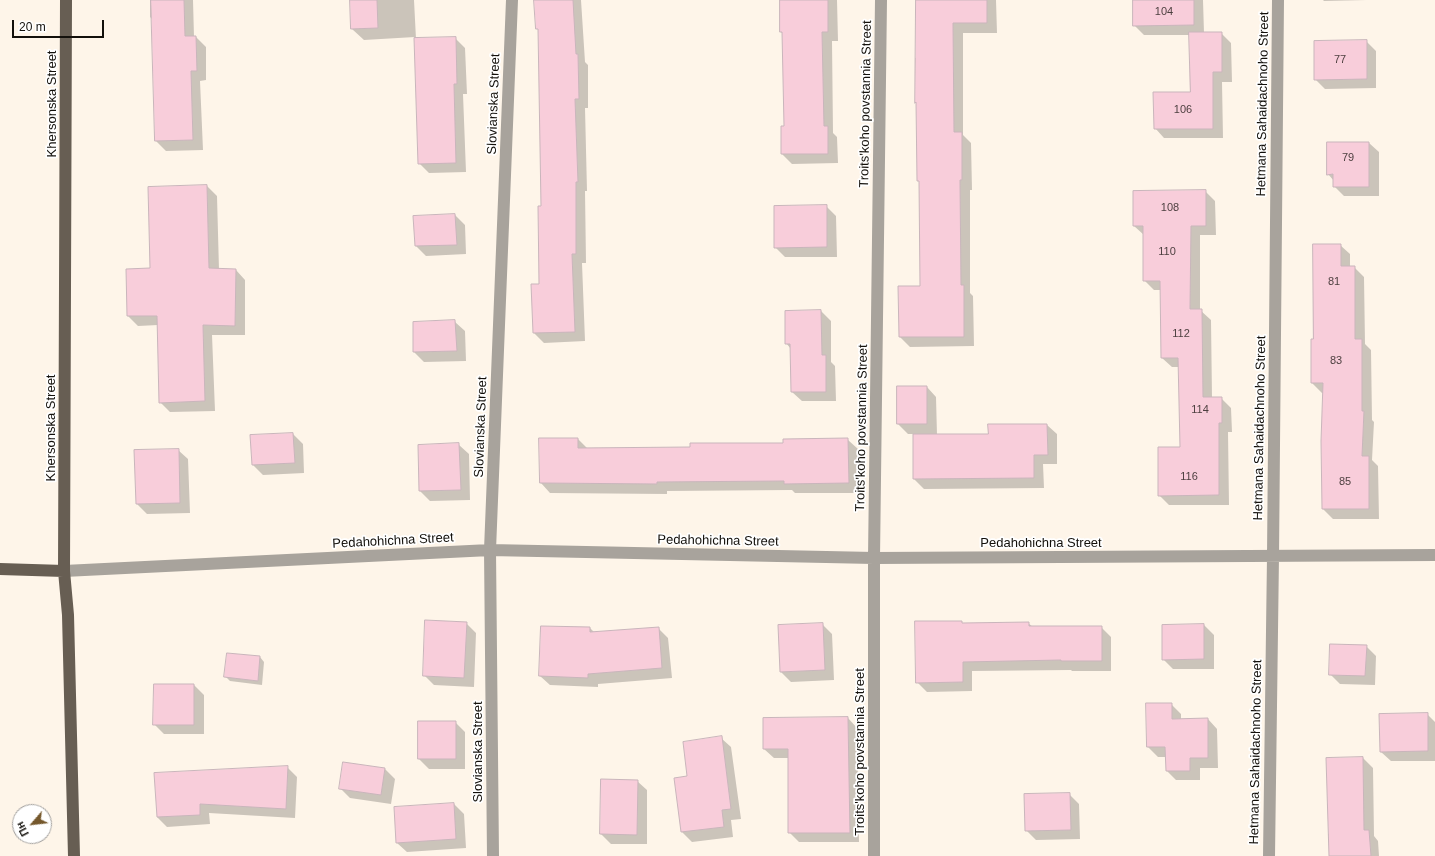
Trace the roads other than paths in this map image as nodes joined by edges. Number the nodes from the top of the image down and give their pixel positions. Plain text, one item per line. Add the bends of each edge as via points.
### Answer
1 (66, 0) edge
2 (512, 0) edge
3 (881, 0) edge
4 (1278, 0) edge
5 (490, 550) junction
6 (1435, 555) edge
7 (1273, 556) junction
8 (874, 558) junction
9 (0, 569) edge
10 (64, 571) junction
11 (74, 856) edge
12 (493, 856) edge
13 (874, 856) edge
14 (1269, 856) edge

1 - 10 main road, Khersonska Street
2 - 5 street, Slovianska Street
3 - 8 street, Troits'koho povstannia Street
4 - 7 street, Hetmana Sahaidachnoho Street
5 - 8 street, Pedahohichna Street
5 - 10 street, Pedahohichna Street
5 - 12 street, Slovianska Street
6 - 7 street, Pedahohichna Street
7 - 8 street, Pedahohichna Street
7 - 14 street, Hetmana Sahaidachnoho Street
8 - 13 street, Troits'koho povstannia Street
9 - 10 main road, Pedahohichna Street
10 - 11 main road, Khersonska Street via 68,615

